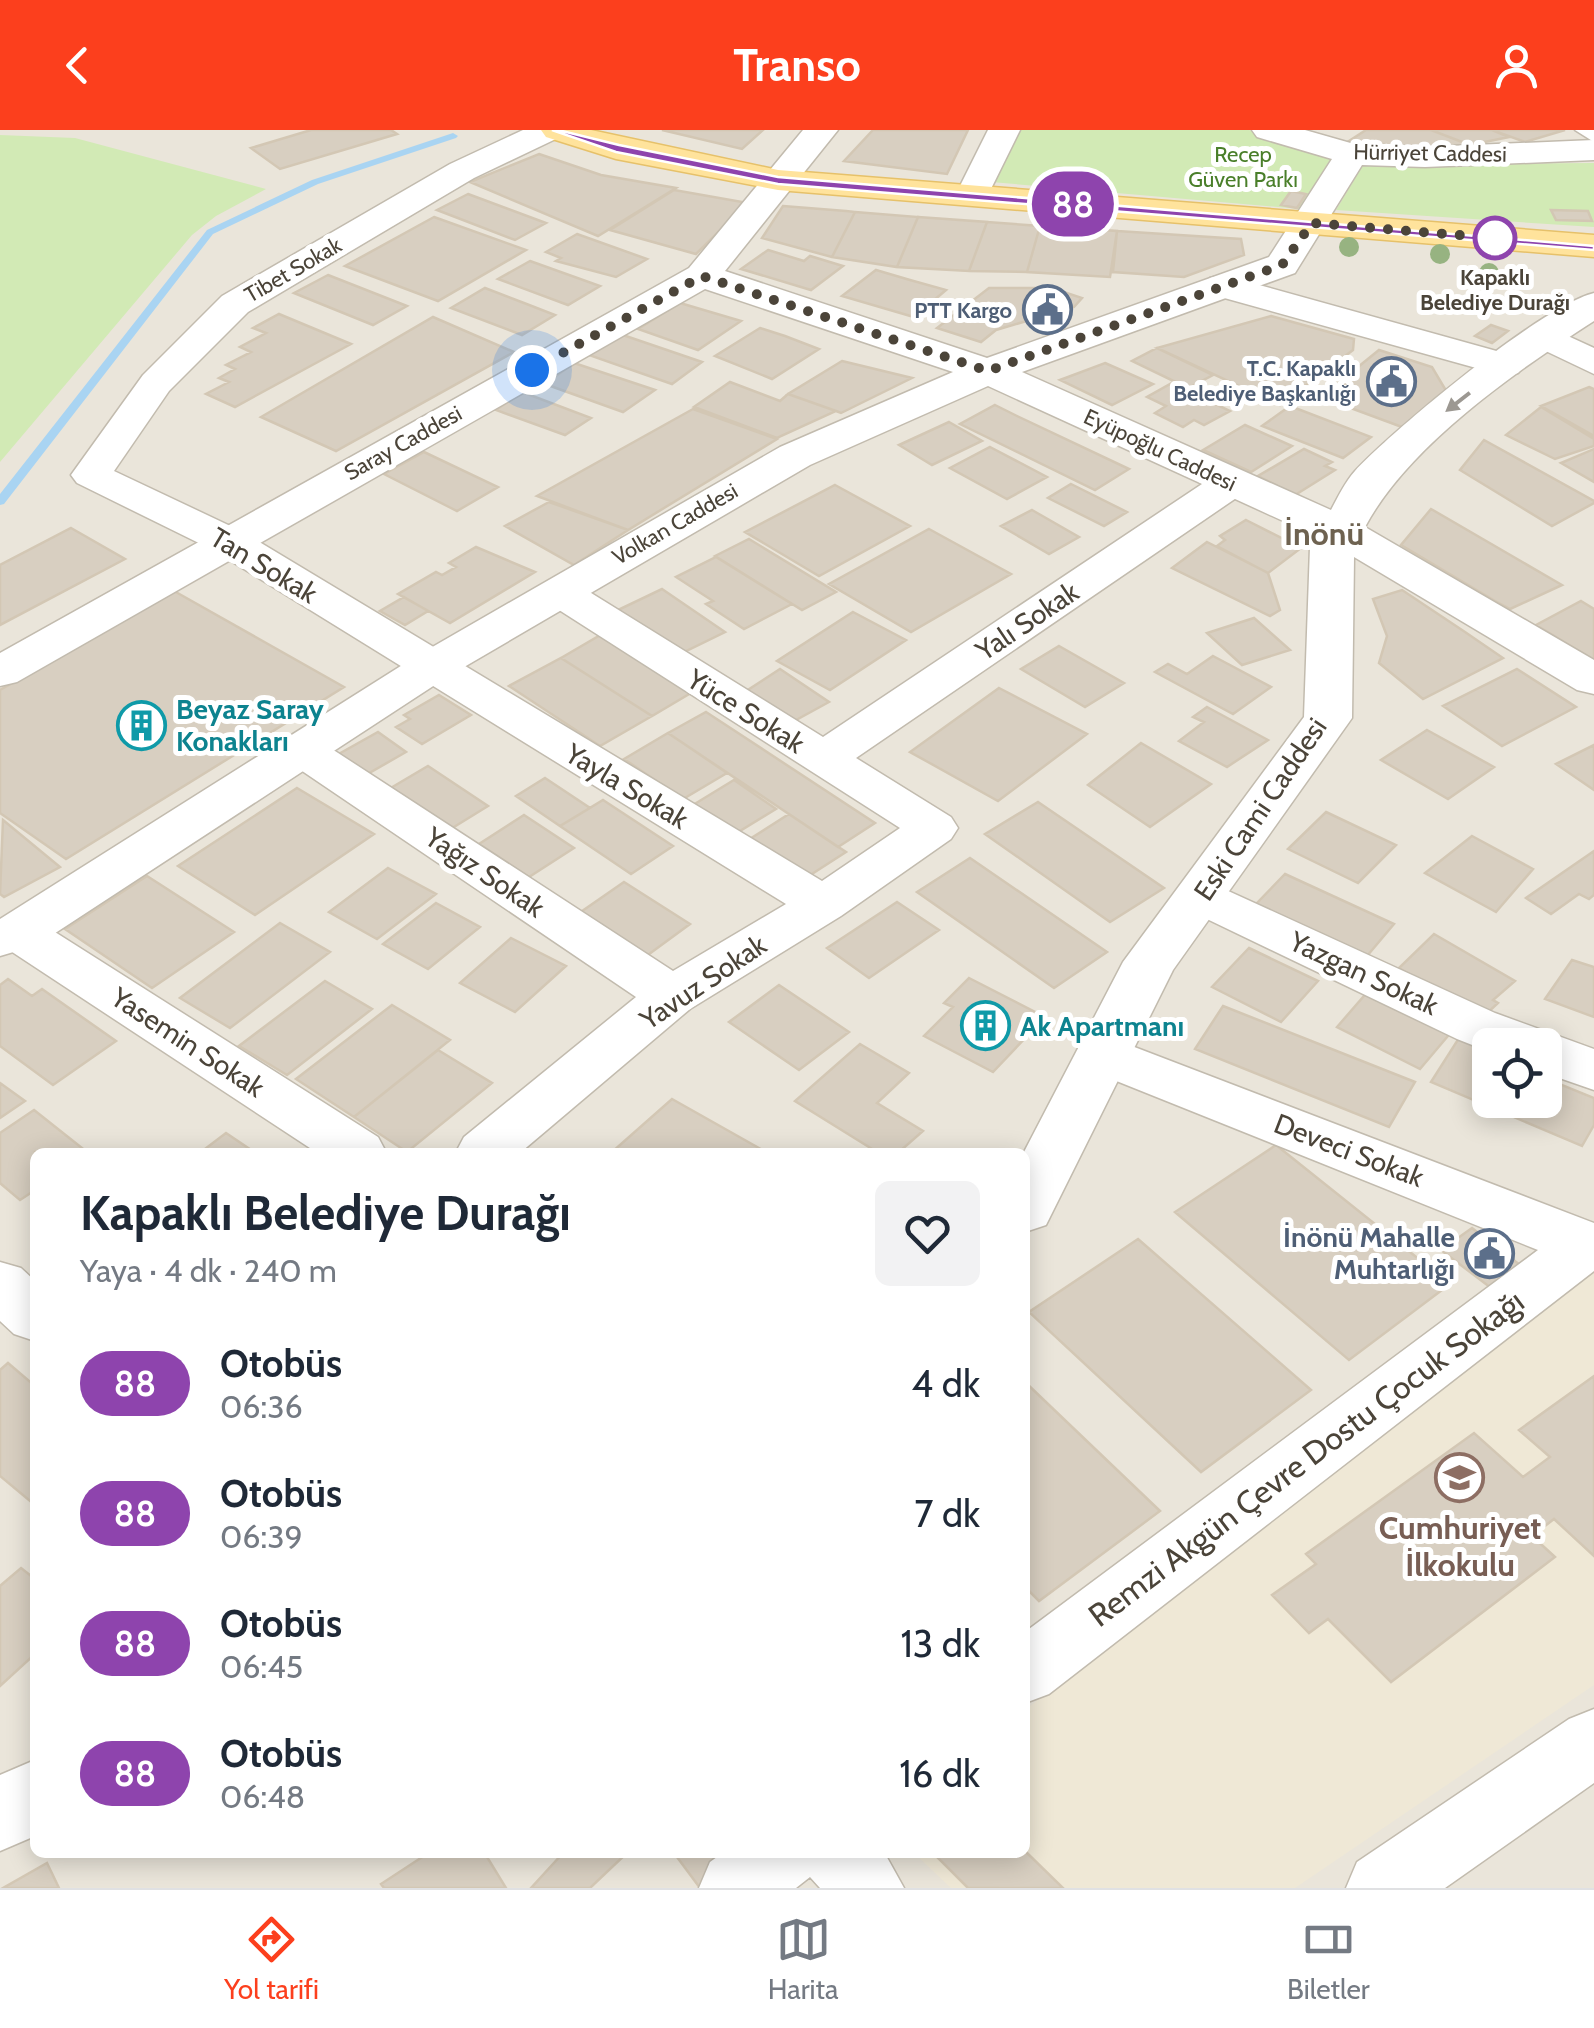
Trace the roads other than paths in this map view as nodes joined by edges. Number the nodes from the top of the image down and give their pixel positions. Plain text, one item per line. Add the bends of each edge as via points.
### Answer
1 (548, 130) edge
2 (558, 130) edge
3 (821, 130) edge
4 (1004, 130) edge
5 (1269, 130) edge
6 (1594, 150) edge
7 (1352, 154) junction
8 (778, 180) junction
9 (972, 196) junction
10 (1312, 223) junction
11 (1594, 246) edge
12 (702, 276) junction
13 (1223, 286) junction
14 (1594, 304) edge
15 (1544, 336) junction
16 (1594, 363) edge
17 (1506, 365) junction
18 (988, 371) junction
19 (90, 475) joint
20 (1231, 483) junction
21 (1341, 531) junction
22 (228, 540) junction
23 (560, 592) junction
24 (431, 667) junction
25 (0, 672) edge
26 (1594, 680) edge
27 (299, 748) junction
28 (823, 760) junction
29 (934, 828) joint
30 (1202, 896) junction
31 (823, 904) junction
32 (9, 934) edge
33 (672, 996) junction
34 (1481, 1028) edge
35 (1103, 1054) junction
36 (1562, 1058) edge
37 (1594, 1070) edge
38 (352, 1148) edge
39 (489, 1148) edge
40 (1030, 1199) edge
41 (1591, 1246) edge
42 (0, 1286) edge
43 (30, 1313) edge
44 (1030, 1668) edge
45 (1594, 1742) edge
46 (30, 1799) edge
47 (0, 1815) edge
48 (778, 1858) edge
49 (841, 1858) edge
50 (736, 1888) edge
51 (867, 1888) edge
52 (1383, 1888) edge

1 - 19 street, Tibet Sokak via 462,171 236,304 156,383
2 - 8 main road
3 - 8 street, Saray Caddesi
4 - 9 street
5 - 7 street, Hürriyet Caddesi
6 - 7 street, Hürriyet Caddesi
7 - 10 street, Volkan Caddesi
8 - 9 main road
8 - 12 street, Saray Caddesi
9 - 10 main road
10 - 11 main road
10 - 13 street, Volkan Caddesi via 1282,265
12 - 18 street, Eyüpoğlu Caddesi
12 - 22 street, Saray Caddesi
13 - 17 street
13 - 18 street, Volkan Caddesi
14 - 15 street, Eski Cami Caddesi
15 - 16 street
15 - 17 street, Eski Cami Caddesi
17 -> 21 street, Eski Cami Caddesi via 1378,472
18 - 20 street, Eyüpoğlu Caddesi
18 - 23 street, Volkan Caddesi via 795,456
19 - 22 street, Tan Sokak
20 - 21 street, Eyüpoğlu Caddesi
20 - 28 street, Yalı Sokak
21 - 26 street, Eyüpoğlu Caddesi
21 - 30 street, Eski Cami Caddesi via 1332,547 1328,718
22 - 24 street, Tan Sokak
22 - 25 street, Saray Caddesi
23 - 24 street, Volkan Caddesi
23 - 28 street, Yüce Sokak
24 - 27 street, Volkan Caddesi
24 - 31 street, Yayla Sokak
27 - 32 street, Volkan Caddesi via 140,856
27 - 33 street, Yağız Sokak
28 - 29 street, Yüce Sokak
29 - 31 street, Yavuz Sokak
30 - 34 street, Yazgan Sokak
30 - 35 street, Eski Cami Caddesi via 1150,962
31 - 33 street, Yavuz Sokak
32 - 38 street, Yasemin Sokak
33 - 39 street, Yavuz Sokak
35 - 40 street, Eski Cami Caddesi
35 - 41 street, Deveci Sokak
36 - 37 street
41 - 44 street, Remzi Akgün Çevre Dostu Çocuk Sokağı
42 - 43 street
45 - 52 street
46 - 47 street
48 - 50 street
49 - 51 street

